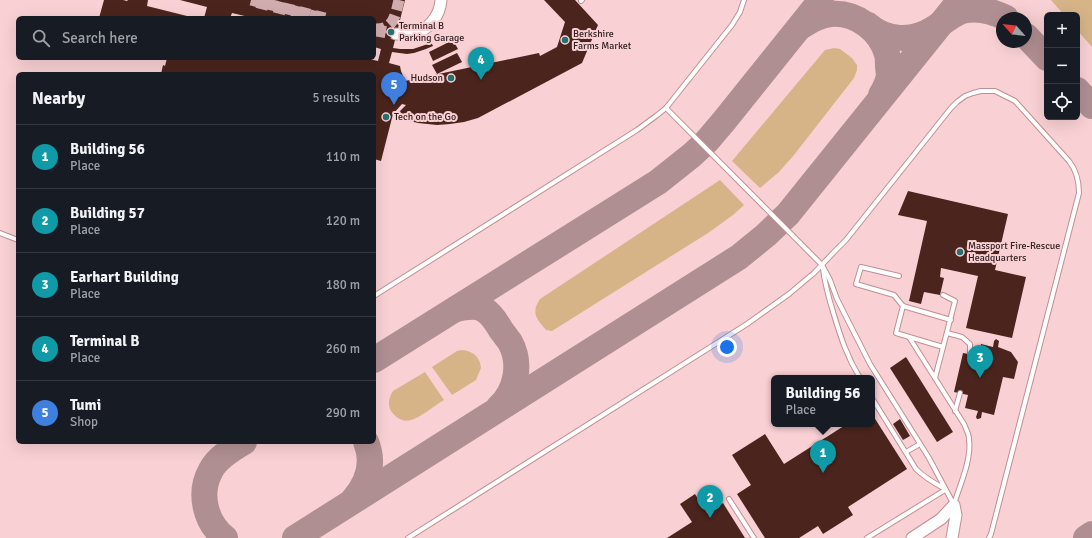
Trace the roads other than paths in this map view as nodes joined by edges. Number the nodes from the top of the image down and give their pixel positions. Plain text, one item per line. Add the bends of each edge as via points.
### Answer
1 (441, 0) edge
2 (744, 0) edge
3 (396, 34) tunnel mouth
4 (666, 108) junction
5 (0, 233) edge
6 (16, 239) edge
7 (822, 265) junction
8 (899, 276) dead end
9 (376, 295) edge
10 (943, 295) dead end
11 (903, 306) junction
12 (951, 320) junction
13 (947, 333) junction
14 (909, 337) junction
15 (943, 347) junction
16 (970, 354) dead end
17 (858, 375) edge
18 (935, 378) junction
19 (960, 393) dead end
20 (875, 403) edge
21 (956, 411) junction
22 (920, 444) junction
23 (906, 452) junction
24 (945, 490) junction
25 (729, 499) dead end
26 (954, 504) junction
27 (408, 538) edge
28 (754, 538) edge
29 (867, 538) edge
30 (912, 538) edge
31 (952, 538) edge
32 (989, 538) edge

1 - 3 street via 432,23 421,32
2 - 4 lane via 735,22
4 - 7 lane
4 - 9 lane via 637,130
5 - 6 lane
7 - 17 lane via 824,283 840,335 850,362
7 - 22 lane via 870,364
7 - 27 lane via 789,294 747,324
7 - 32 lane via 846,240 951,108 965,96 981,91 995,92 1015,101 1074,167 1079,182 1079,193
8 - 11 lane via 861,267 856,284 894,295
10 - 12 lane via 956,301
11 - 12 lane
11 - 14 lane via 896,333
12 - 13 lane
13 - 15 lane
13 - 16 lane via 962,337 970,344
14 - 15 lane
14 - 18 lane
15 - 18 lane
18 - 21 lane
19 - 21 lane
20 - 23 lane
21 - 26 lane via 970,439 970,449
22 - 23 lane
22 - 24 lane
23 - 24 lane via 922,475
24 - 26 lane
24 - 29 lane
25 - 28 lane
26 - 30 street via 941,519
26 - 31 street via 956,515

